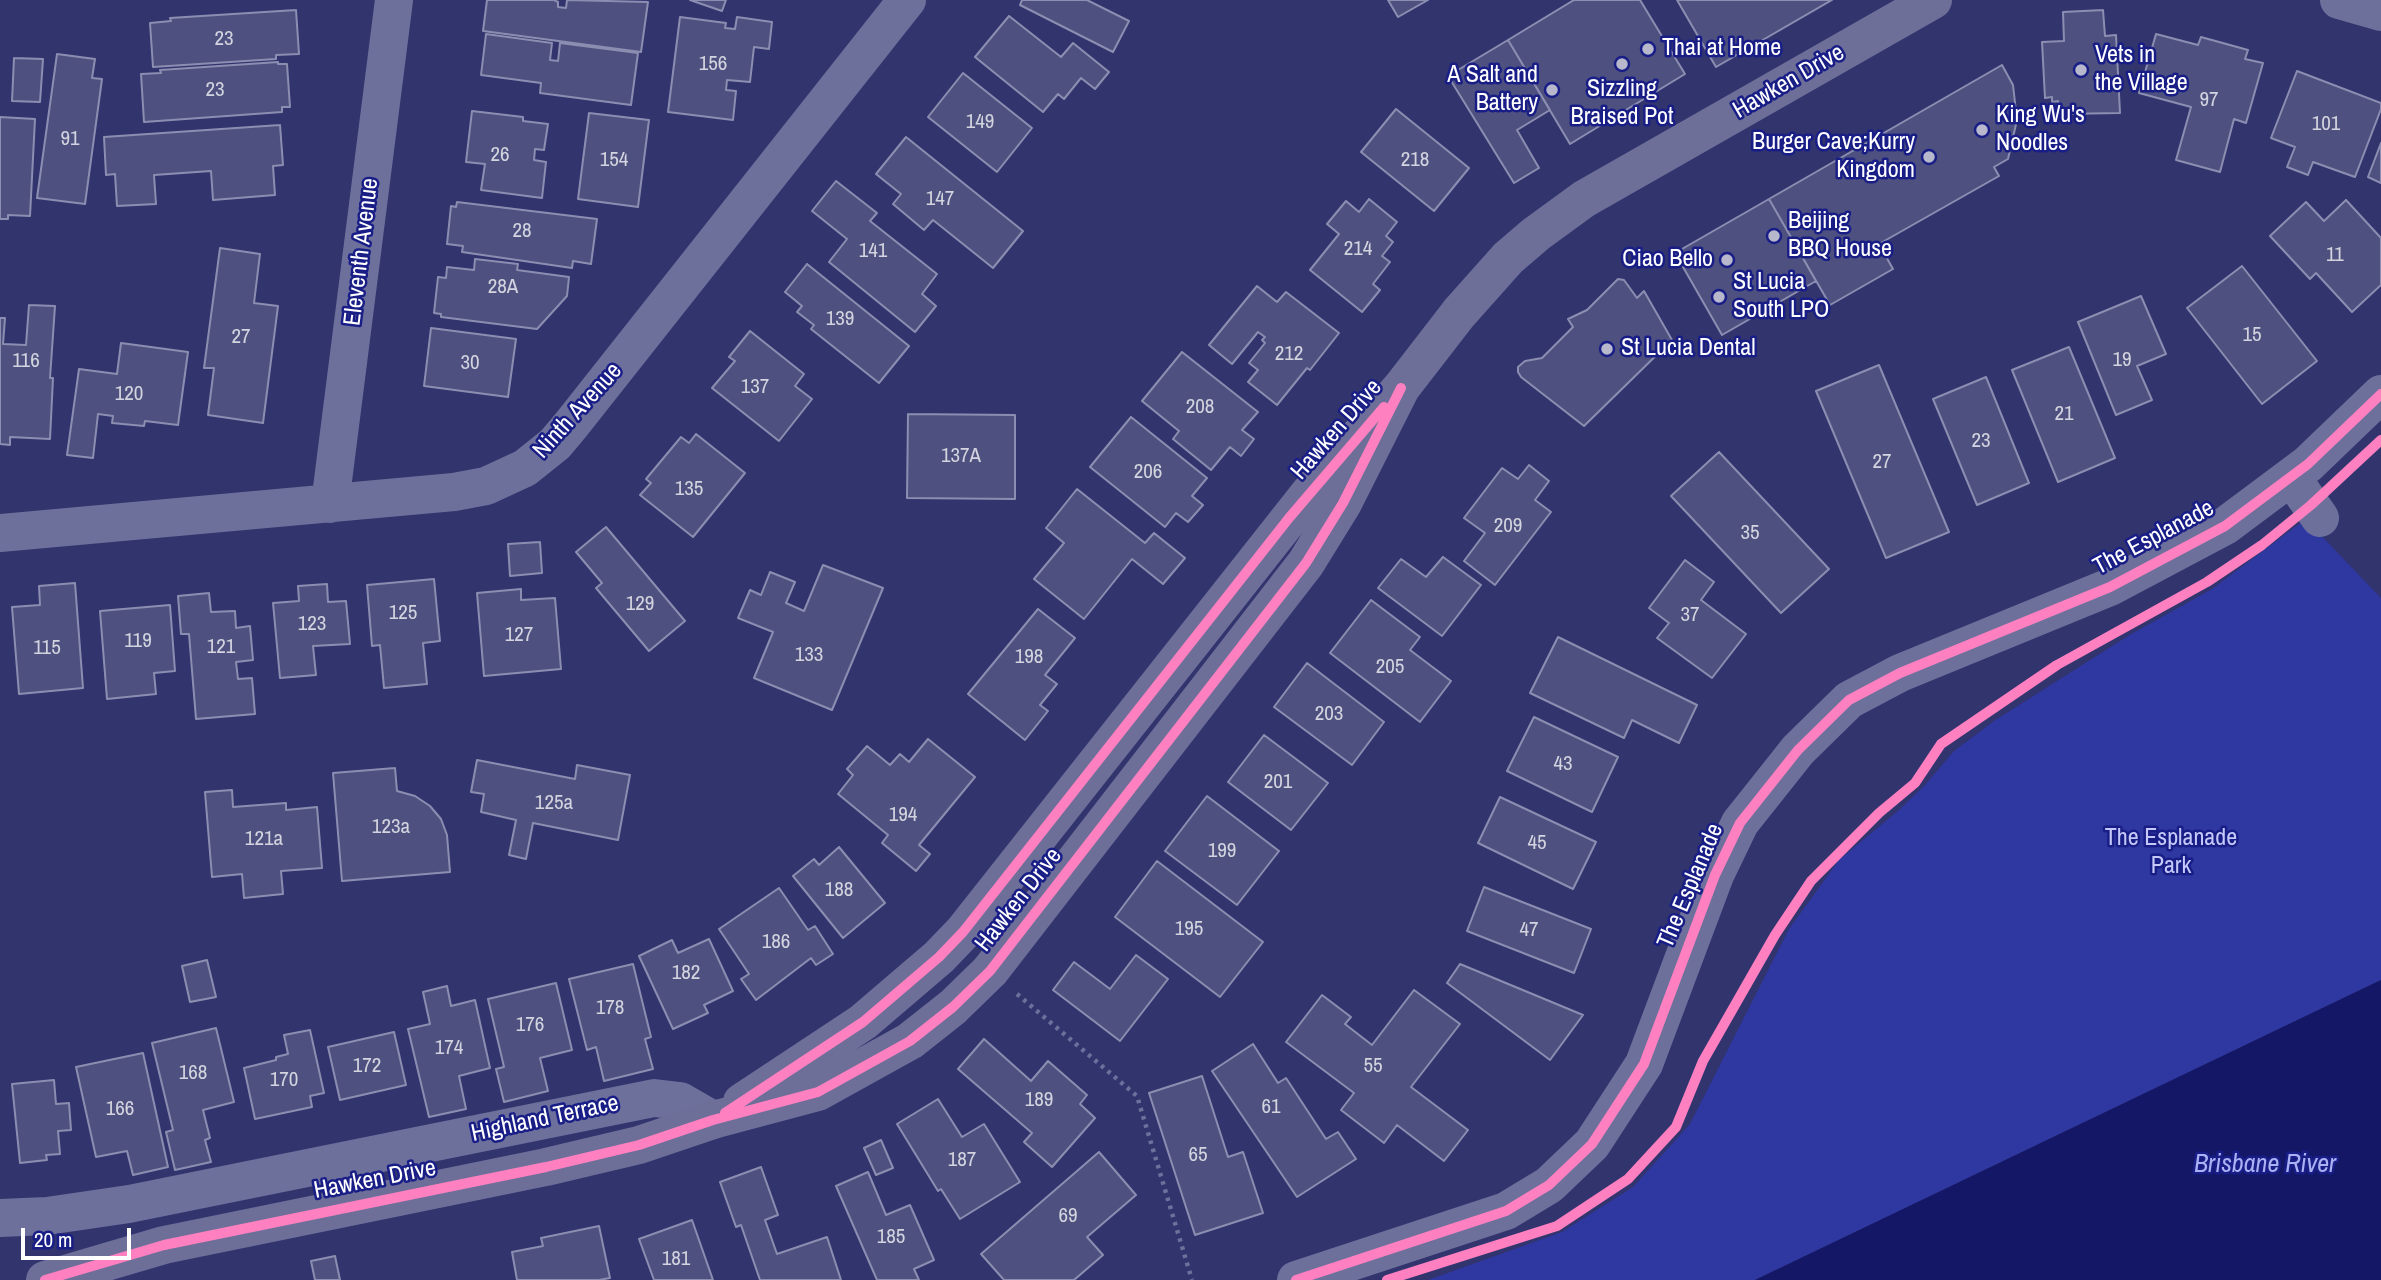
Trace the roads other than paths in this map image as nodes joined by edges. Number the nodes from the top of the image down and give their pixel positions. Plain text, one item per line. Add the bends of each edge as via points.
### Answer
1 (394, 0) edge
2 (907, 0) edge
3 (1933, 0) edge
4 (2381, 394) edge
5 (2292, 478) junction
6 (330, 504) junction
7 (2320, 519) dead end
8 (0, 533) edge
9 (713, 1120) junction
10 (0, 1218) edge
11 (45, 1280) edge
12 (1296, 1280) edge

1 - 6 street, Eleventh Avenue
2 - 6 street, Ninth Avenue via 547,451 525,468 486,486
3 - 9 main road, Hawken Drive via 1622,176 1536,234 1497,269 1308,495 963,932 863,1022
4 - 5 street, The Esplanade
5 - 7 street
5 - 12 street, The Esplanade via 2225,526 2110,587 1900,673 1849,700 1798,750 1740,823 1715,875 1644,1064 1592,1144 1549,1185 1506,1212
6 - 8 street, Ninth Avenue
9 - 10 street, Highland Terrace via 680,1101 654,1098 129,1204
9 - 11 main road, Hawken Drive via 639,1145 164,1245

